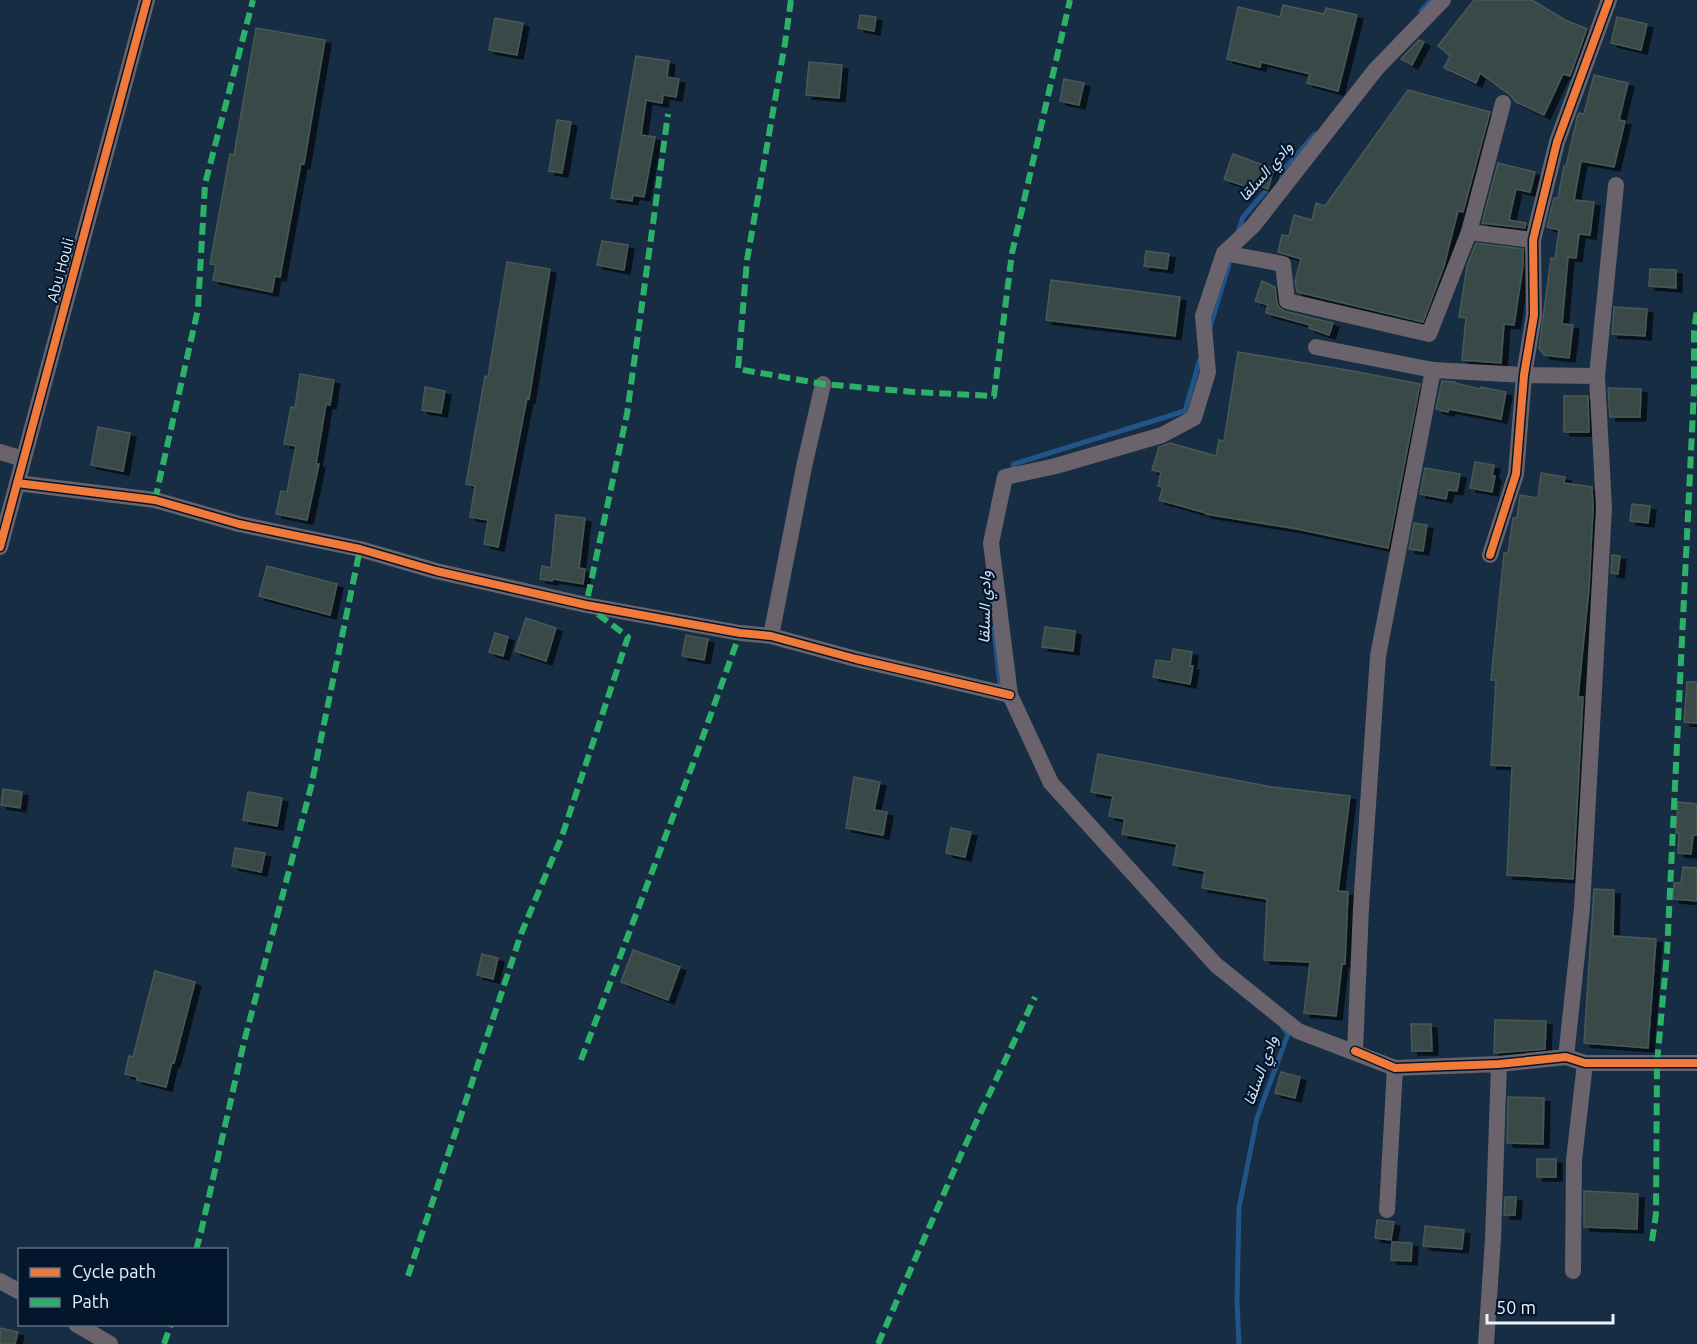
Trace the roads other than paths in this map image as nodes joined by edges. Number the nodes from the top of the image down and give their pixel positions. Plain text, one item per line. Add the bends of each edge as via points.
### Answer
1 (147, 0) edge
2 (1443, 0) edge
3 (1609, 0) edge
4 (1503, 103) dead end
5 (1616, 185) dead end
6 (1469, 232) junction
7 (1533, 240) junction
8 (1224, 253) junction
9 (1316, 347) dead end
10 (1433, 370) junction
11 (1524, 375) junction
12 (1597, 376) junction
13 (823, 384) dead end
14 (0, 452) edge
15 (23, 459) junction
16 (17, 483) junction
17 (0, 547) edge
18 (1490, 555) dead end
19 (771, 636) junction
20 (1010, 694) junction
21 (1355, 1052) junction
22 (1566, 1057) junction
23 (1585, 1063) junction
24 (1697, 1063) edge
25 (1499, 1064) junction
26 (1395, 1068) junction
27 (1388, 1210) dead end
28 (1573, 1271) dead end
29 (0, 1281) edge
30 (18, 1291) edge
31 (79, 1326) edge
32 (110, 1344) edge
33 (1486, 1344) edge

1 - 15 street, Abu Houli
2 - 8 street via 1376,69 1253,226
3 - 7 street via 1557,142
4 - 6 street
5 - 12 street
6 - 7 street
6 - 8 street via 1429,334 1287,301 1283,264
7 - 11 street via 1534,315
8 - 20 street via 1203,316 1208,372 1194,418 1162,435 1005,477 991,543
9 - 10 street
10 - 11 street
10 - 21 street via 1377,656
11 - 12 street
11 - 18 street via 1516,474
12 - 22 street via 1604,508 1582,908
13 - 19 street
14 - 15 street
15 - 16 street, Abu Houli
16 - 17 street, Abu Houli
16 - 19 street via 155,500 239,524 360,549 436,572 586,604
19 - 20 street
20 - 21 street via 1051,783 1216,965 1298,1030
21 - 26 street
22 - 23 street
22 - 25 street
23 - 24 street
23 - 28 street via 1574,1160
25 - 26 street
25 - 33 street
26 - 27 street
29 - 30 street
31 - 32 street

